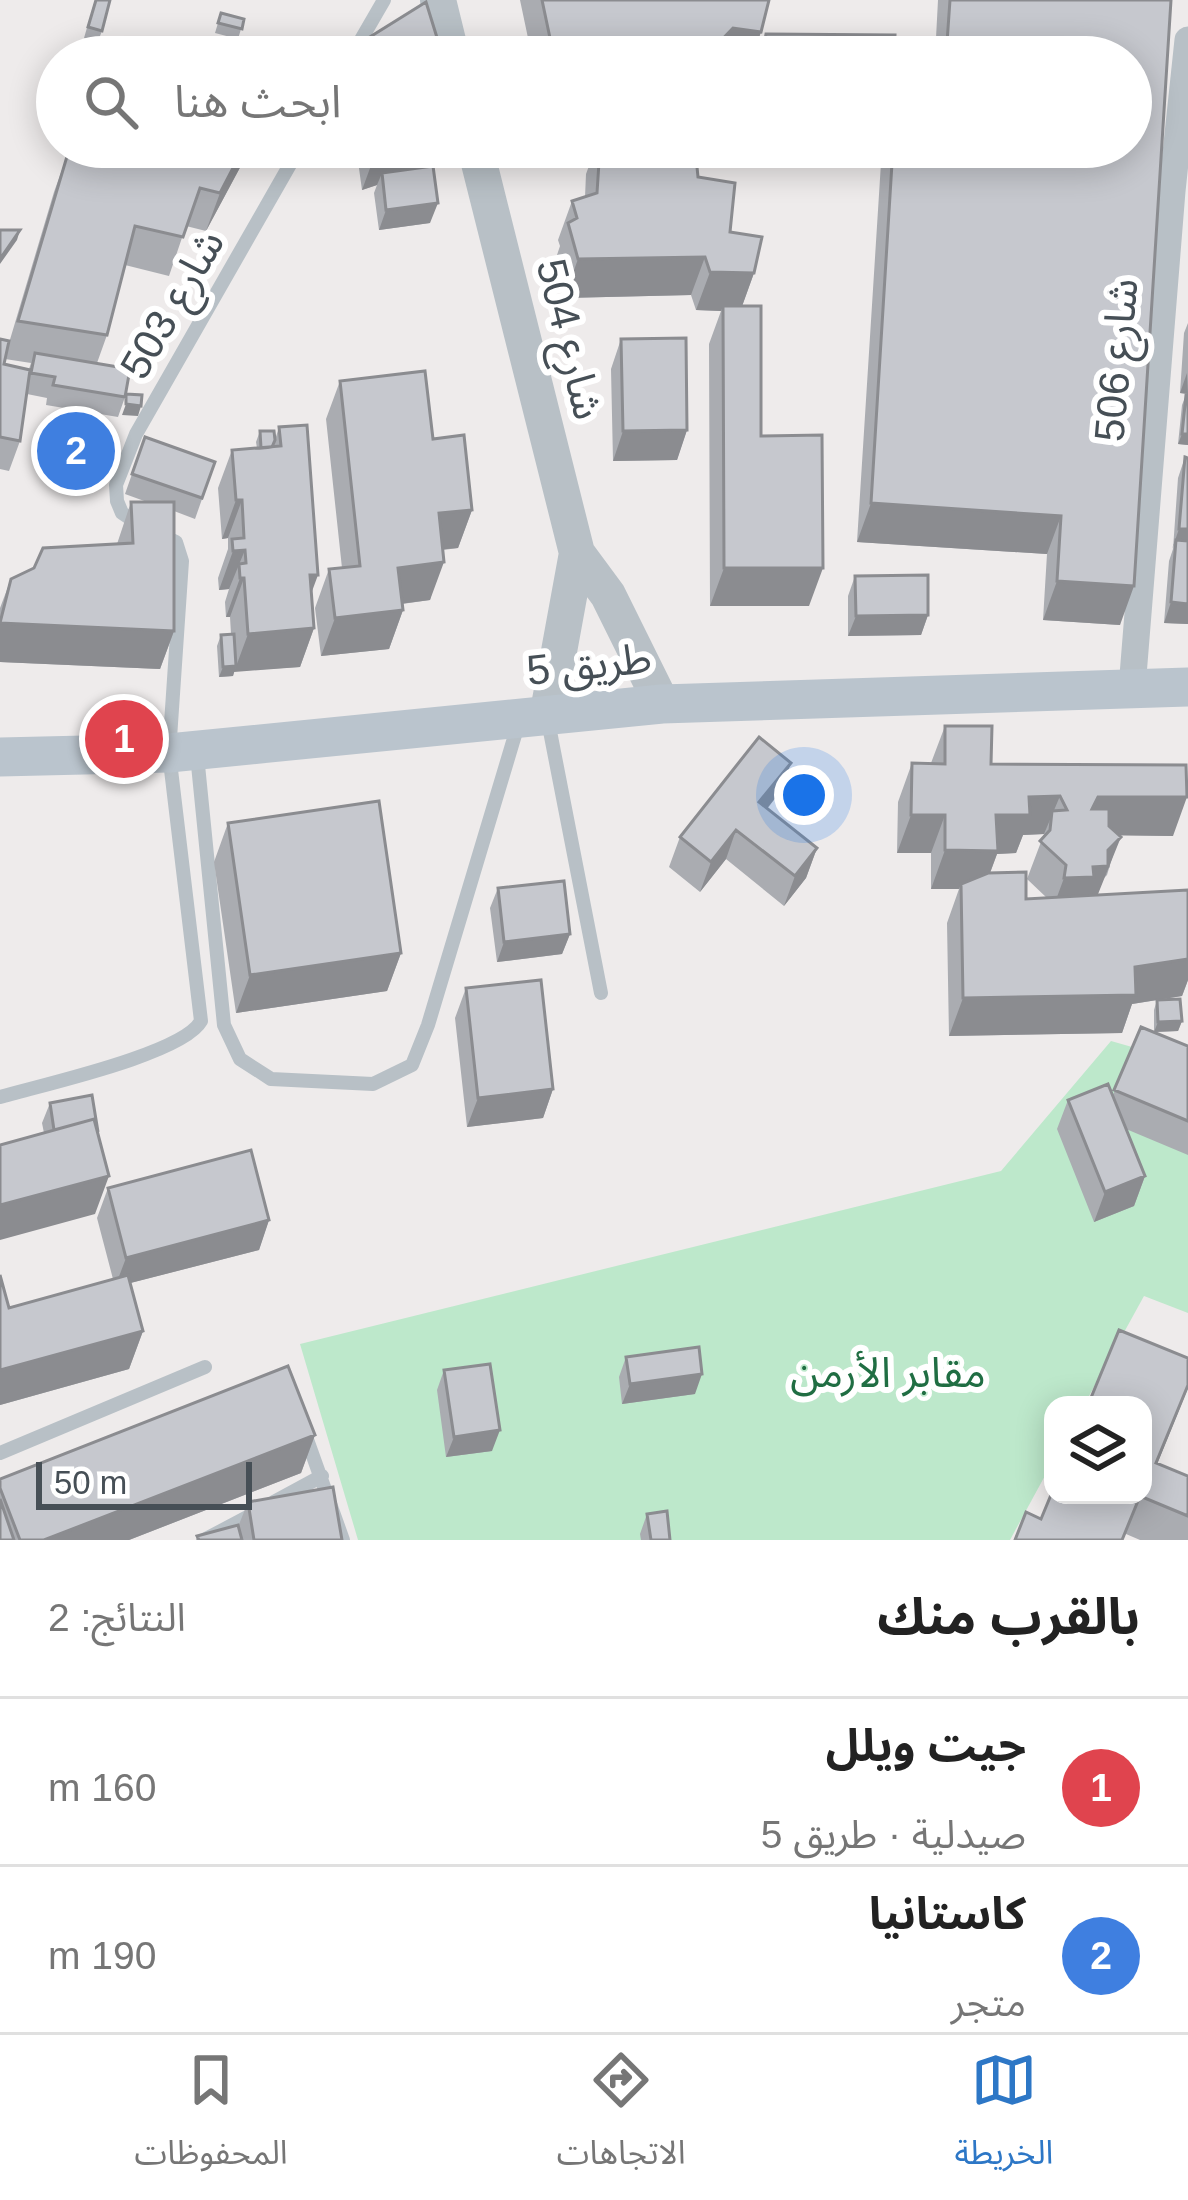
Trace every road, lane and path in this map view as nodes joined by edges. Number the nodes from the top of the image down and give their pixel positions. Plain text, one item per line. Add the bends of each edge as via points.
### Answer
1 (384, 0) edge
2 (438, 0) edge
3 (364, 36) edge
4 (447, 36) edge
5 (1188, 40) edge
6 (288, 168) edge
7 (480, 168) edge
8 (577, 553) junction
9 (1188, 687) edge
10 (1132, 688) junction
11 (662, 704) junction
12 (533, 718) junction
13 (183, 752) junction
14 (0, 758) edge
15 (601, 993) dead end
16 (0, 1097) edge
17 (205, 1367) dead end
18 (295, 1410) edge
19 (0, 1454) edge
20 (322, 1476) junction
21 (205, 1540) edge
22 (343, 1540) edge

1 - 3 lane
2 - 4 street
5 - 10 street, شارع 506
6 - 13 lane, شارع 503 via 136,434 116,485 122,513 176,542 182,562
7 - 8 street, شارع 504
8 - 11 street, شارع 504 via 608,595
8 - 12 street, شارع 504
9 - 10 main road, طريق 5
10 - 11 main road, طريق 5
11 - 12 main road, طريق 5
12 - 13 main road, طريق 5
12 - 13 lane via 412,1065 373,1084 271,1079 240,1060 224,1025
12 - 15 lane
13 - 14 main road, طريق 5
13 - 16 lane via 201,1021 168,1047
17 - 19 lane
18 - 20 lane
20 - 21 lane
20 - 22 lane

